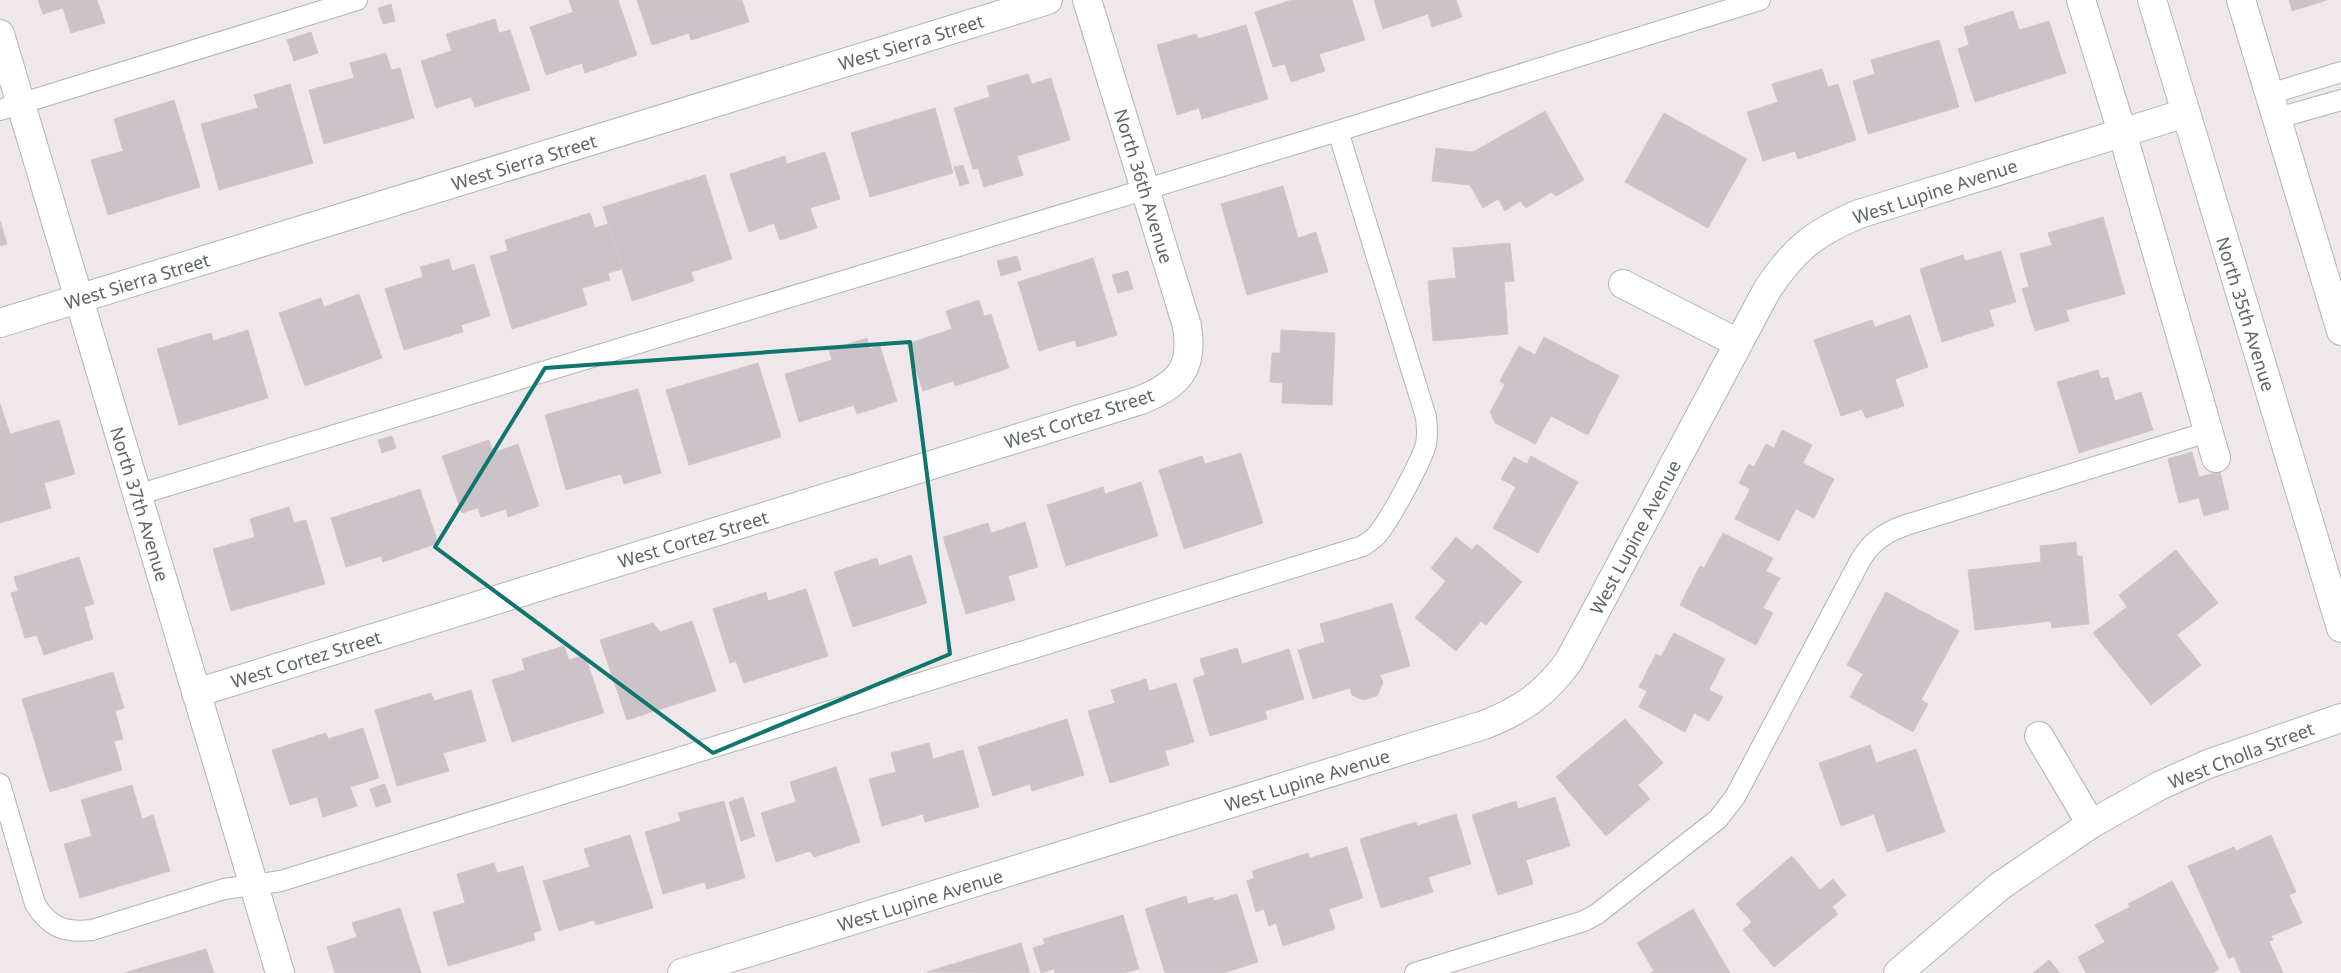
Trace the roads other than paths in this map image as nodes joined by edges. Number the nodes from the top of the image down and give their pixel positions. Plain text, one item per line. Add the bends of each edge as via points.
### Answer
1 (357, 0) edge
2 (1048, 0) edge
3 (1087, 0) edge
4 (1760, 0) edge
5 (2081, 0) edge
6 (2152, 0) edge
7 (2241, 0) edge
8 (0, 34) edge
9 (2341, 72) edge
10 (2341, 100) edge
11 (2274, 106) junction
12 (10, 107) edge
13 (2186, 113) junction
14 (1338, 131) junction
15 (2122, 132) junction
16 (1145, 189) junction
17 (1623, 284) dead end
18 (78, 299) junction
19 (0, 323) edge
20 (2341, 330) edge
21 (1738, 344) junction
22 (1183, 373) joint
23 (2208, 432) junction
24 (2216, 458) dead end
25 (137, 496) junction
26 (2341, 628) edge
27 (196, 693) junction
28 (2341, 718) edge
29 (2038, 736) dead end
30 (0, 784) edge
31 (2090, 824) junction
32 (252, 885) junction
33 (280, 973) edge
34 (682, 973) edge
35 (1415, 973) edge
36 (1898, 973) edge

1 - 12 lane
2 - 18 street, West Sierra Street
3 - 16 street, North 36th Avenue
4 - 14 lane
5 - 15 street
6 - 13 street, North 35th Avenue
7 - 11 street
8 - 12 street, North 37th Avenue
9 - 11 lane
10 - 11 lane
11 - 20 street
12 - 18 street, North 37th Avenue
13 - 15 street, West Lupine Avenue
13 - 26 street, North 35th Avenue
14 - 16 lane
14 - 32 lane via 1427,429 1426,444 1411,474 1384,526 1369,542 1330,557 281,881
15 - 21 street, West Lupine Avenue via 1859,214 1831,226 1804,244 1782,267
15 - 23 street
16 - 22 street, North 36th Avenue via 1187,326 1189,358
16 - 25 lane
17 - 21 street
18 - 19 street, West Sierra Street
18 - 25 street, North 37th Avenue
21 - 34 street, West Lupine Avenue via 1570,661 1534,700 1484,725
22 - 27 street, West Cortez Street via 1172,384 1141,400
23 - 24 street
23 - 35 lane via 1906,525 1880,537 1861,558 1735,797 1718,819 1584,921
25 - 27 street, North 37th Avenue
27 - 32 street, North 37th Avenue
28 - 31 street, West Cholla Street via 2208,764 2159,786
29 - 31 street
30 - 32 lane via 35,904 44,919 59,928 76,932 92,930 224,889
31 - 36 street, West Cholla Street via 2000,886
32 - 33 street, North 37th Avenue

